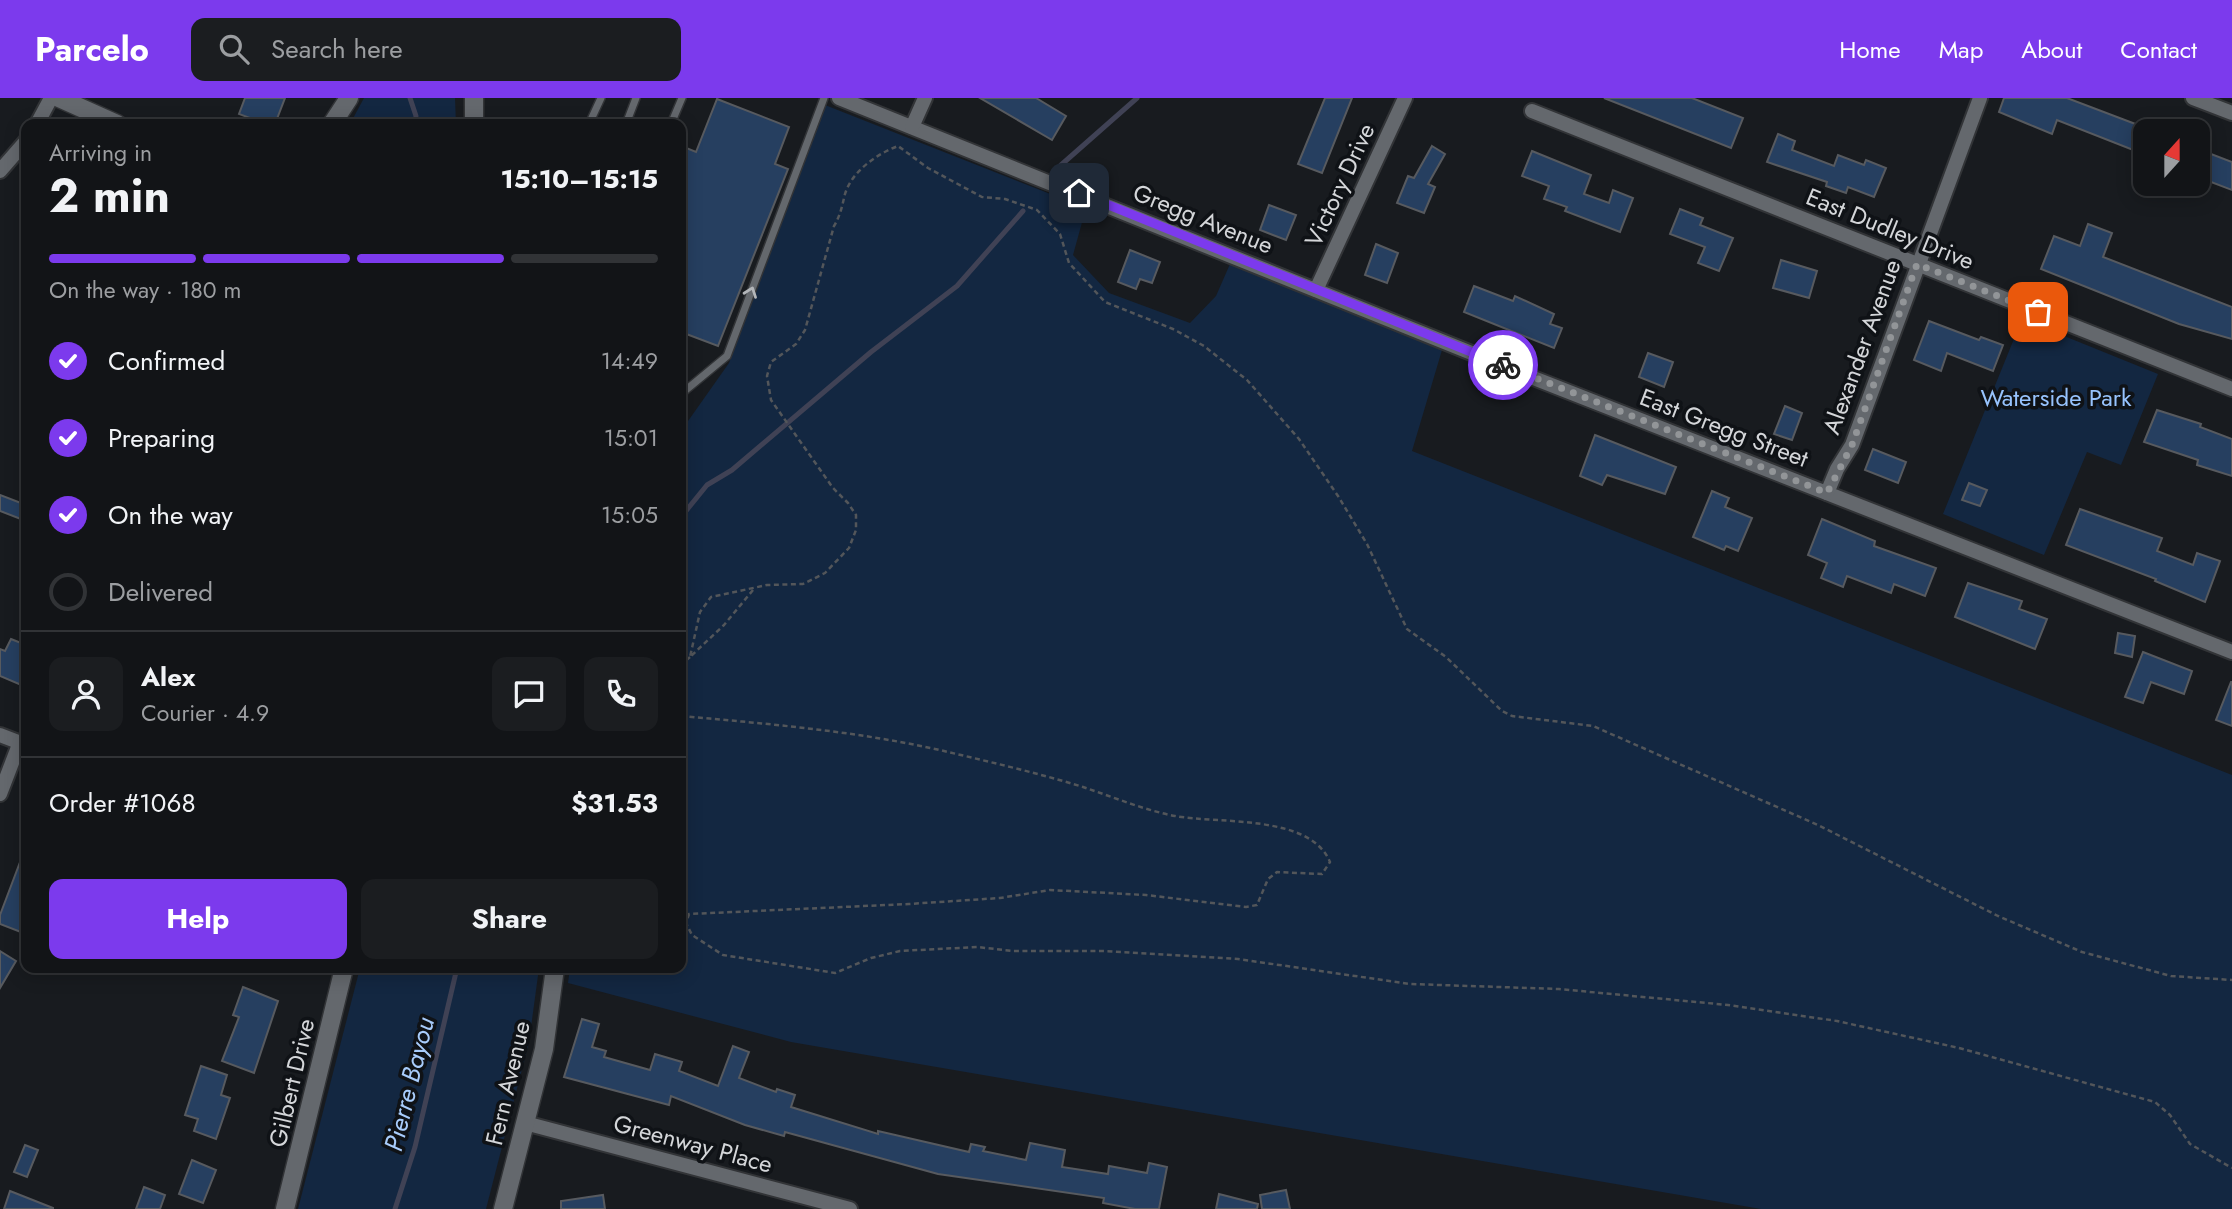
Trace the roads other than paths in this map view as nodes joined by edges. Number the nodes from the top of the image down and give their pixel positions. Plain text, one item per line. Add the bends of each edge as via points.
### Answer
1 (51, 98) edge
2 (59, 98) edge
3 (349, 98) edge
4 (474, 98) edge
5 (601, 98) edge
6 (636, 98) edge
7 (682, 98) edge
8 (824, 98) edge
9 (839, 98) edge
10 (925, 98) edge
11 (1405, 98) edge
12 (1980, 98) edge
13 (2193, 98) edge
14 (1532, 111) dead end
15 (2232, 113) edge
16 (40, 119) edge
17 (106, 119) edge
18 (335, 119) edge
19 (474, 119) edge
20 (591, 119) edge
21 (628, 119) edge
22 (673, 119) edge
23 (912, 127) junction
24 (21, 147) edge
25 (0, 171) edge
26 (1917, 264) junction
27 (1316, 290) junction
28 (2232, 389) edge
29 (686, 390) edge
30 (1827, 493) junction
31 (2232, 652) edge
32 (0, 735) edge
33 (21, 743) edge
34 (21, 748) edge
35 (0, 794) edge
36 (343, 973) edge
37 (554, 973) edge
38 (525, 1123) junction
39 (285, 1209) edge
40 (503, 1209) edge
41 (849, 1209) edge

1 - 16 street
2 - 17 street
3 - 18 street
4 - 19 street
5 - 20 lane
6 - 21 lane
7 - 22 lane
29 -> 8 lane via 727,356
9 - 23 street, Gregg Avenue
10 - 23 street
11 - 27 street, Victory Drive
12 - 26 street, Alexander Avenue
13 - 15 street
14 - 26 street, East Dudley Drive
23 - 27 street, Gregg Avenue
24 - 25 street
26 - 28 street, East Dudley Drive
26 - 30 street, Alexander Avenue via 1852,445
27 - 30 street, East Gregg Street
30 - 31 street, East Gregg Street
32 - 33 street
34 - 35 street
36 - 39 street, Gilbert Drive
37 - 38 street, Fern Avenue via 544,1049
38 - 40 street, Fern Avenue
38 - 41 street, Greenway Place

